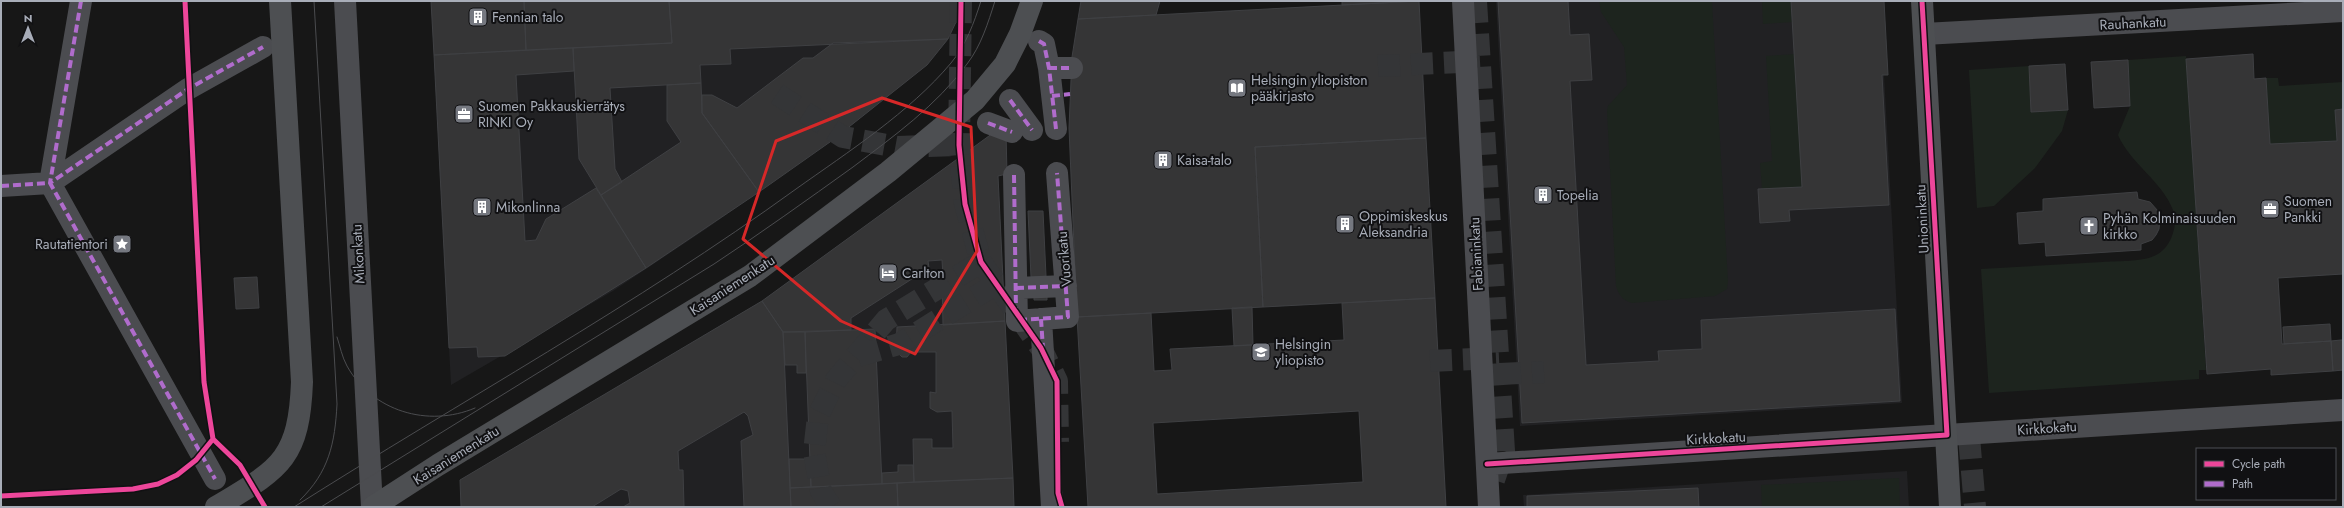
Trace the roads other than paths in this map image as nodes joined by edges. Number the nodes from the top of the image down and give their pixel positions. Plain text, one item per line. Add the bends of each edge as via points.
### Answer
1 (81, 1) edge
2 (280, 1) edge
3 (344, 1) edge
4 (1032, 1) edge
5 (1462, 1) edge
6 (1922, 1) edge
7 (2343, 11) edge
8 (1924, 34) junction
9 (1039, 42) dead end
10 (263, 47) dead end
11 (1049, 68) junction
12 (1072, 68) dead end
13 (1010, 100) dead end
14 (988, 123) dead end
15 (1056, 129) dead end
16 (1057, 173) dead end
17 (1014, 175) dead end
18 (50, 183) junction
19 (1, 186) edge
20 (1066, 286) junction
21 (1016, 288) junction
22 (1041, 319) junction
23 (2343, 410) edge
24 (1947, 435) junction
25 (1487, 464) junction
26 (215, 479) dead end
27 (216, 507) edge
28 (373, 507) edge
29 (1052, 507) edge
30 (1489, 507) edge
31 (1950, 507) edge

1 - 18 street
2 - 27 main road via 302,382 301,410 296,432 285,456 274,469 252,486
3 - 28 street, Mikonkatu
4 - 28 main road, Kaisaniemenkatu via 1005,64 975,100 888,172 750,276
5 - 25 street, Fabianinkatu
6 - 8 main road, Unioninkatu
7 - 8 street, Rauhankatu
8 - 24 main road, Unioninkatu
9 - 11 street via 1044,44
10 - 18 street via 188,89
11 - 12 street
11 - 15 street via 1061,95
13 - 14 street via 1022,131
16 - 20 street, Vuorikatu
17 - 21 street, Vuorikatu
18 - 19 street
18 - 26 street
20 - 21 street
20 - 22 street, Vuorikatu via 1068,317
21 - 22 street, Vuorikatu via 1016,321
22 - 29 street
23 - 24 street, Kirkkokatu
24 - 25 street, Kirkkokatu
24 - 31 main road, Unioninkatu
25 - 30 street, Fabianinkatu

